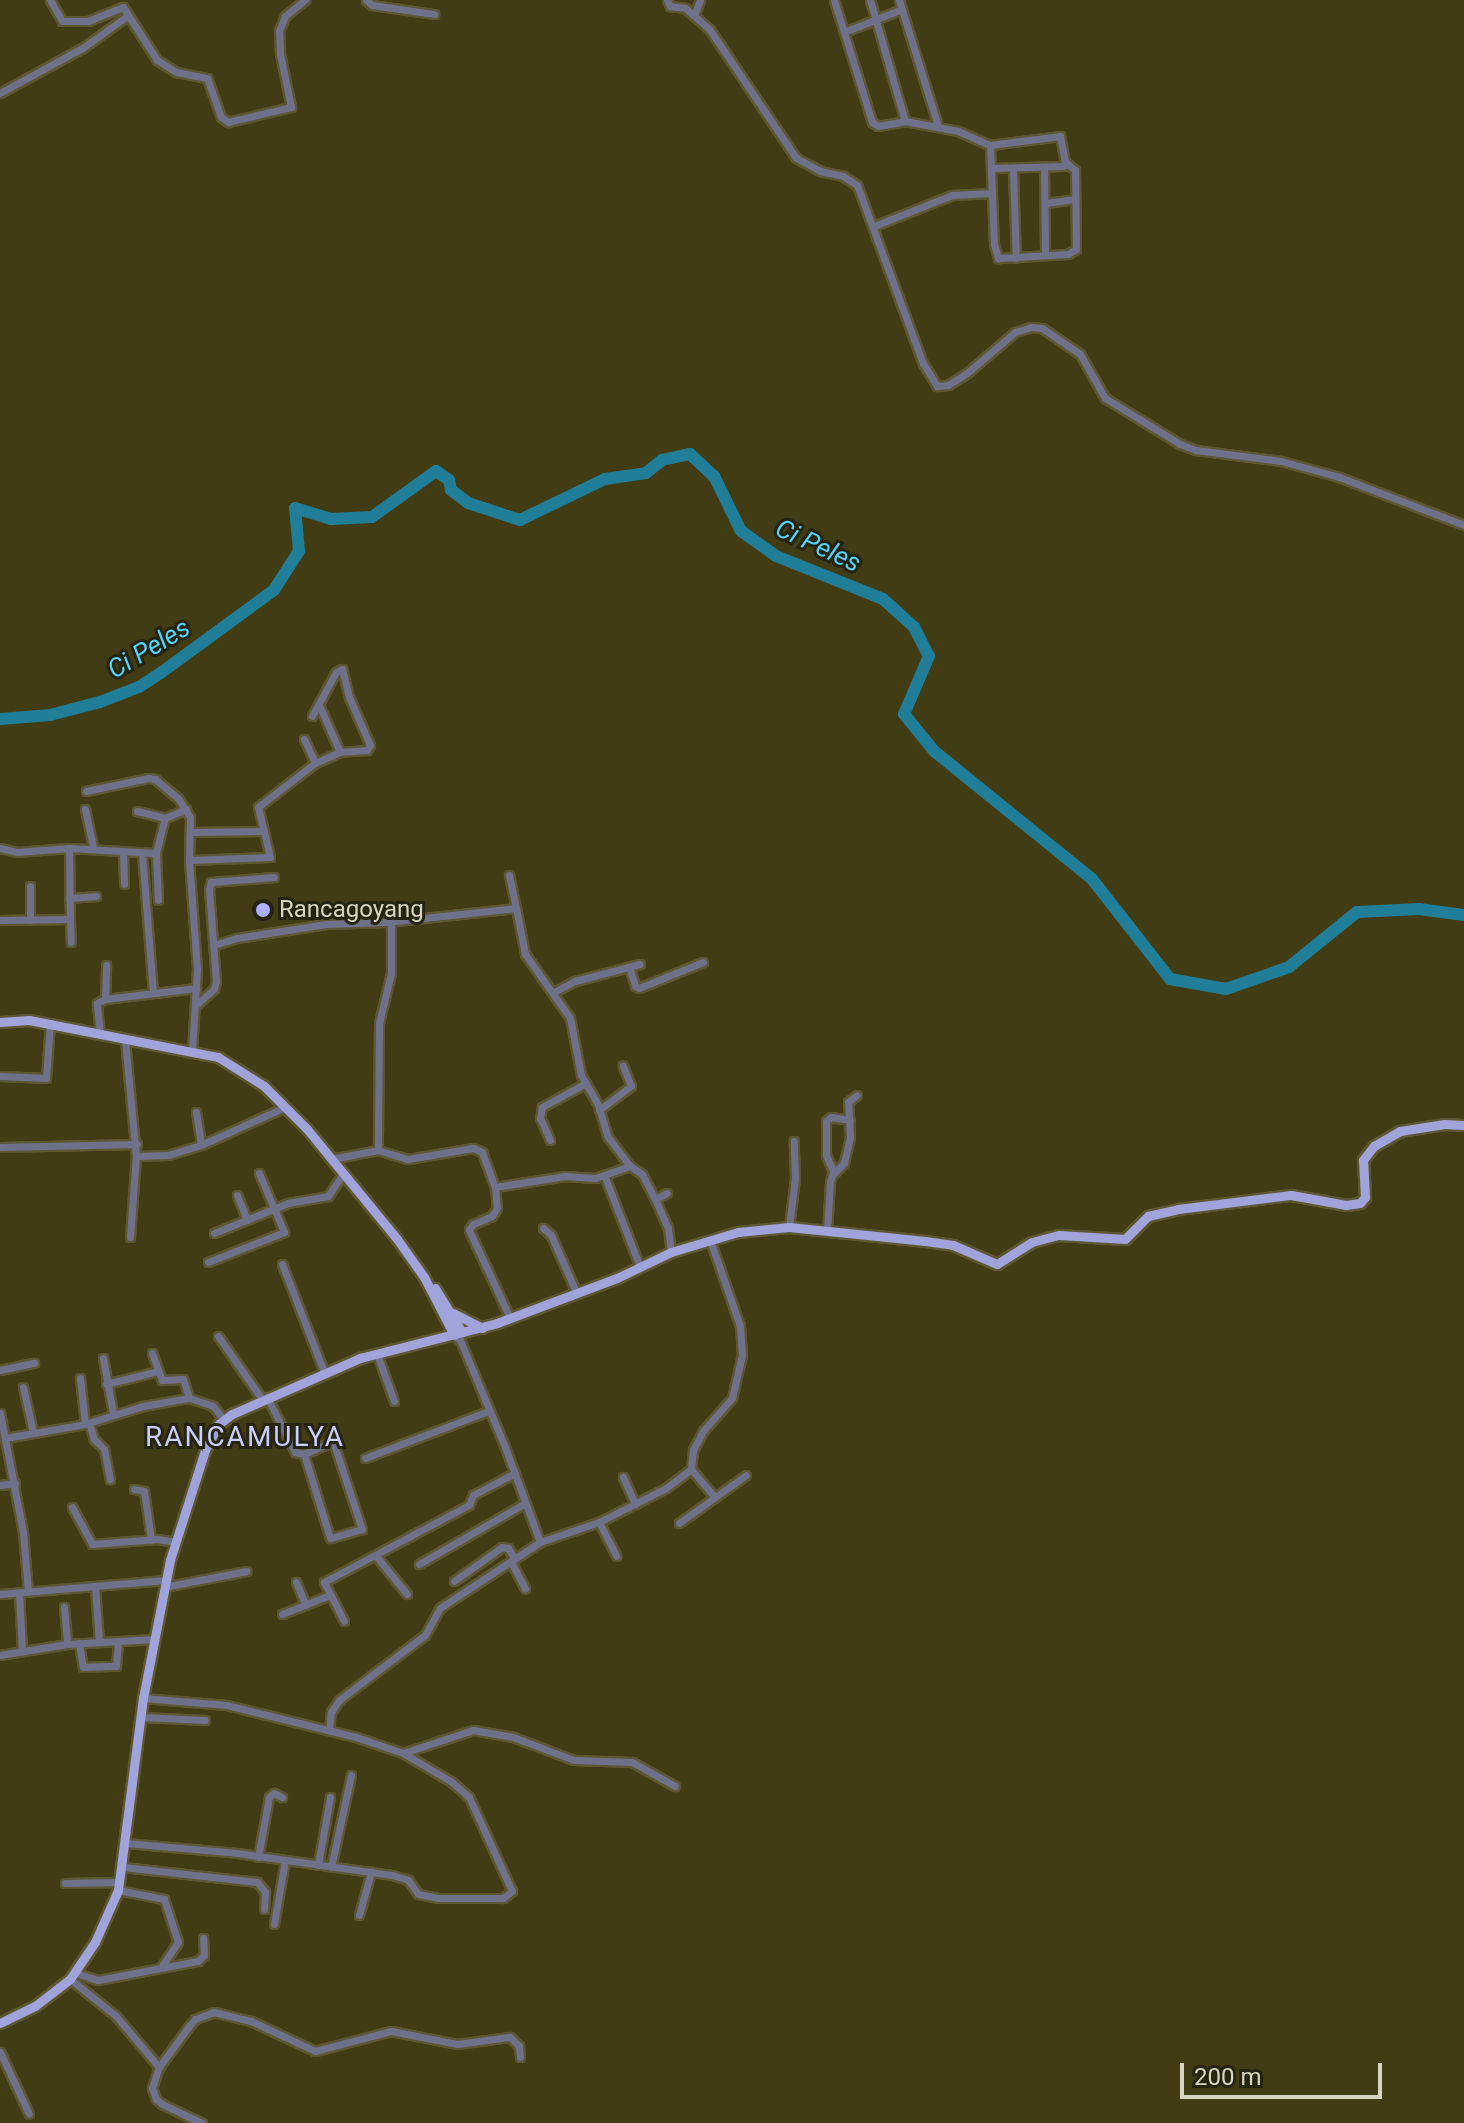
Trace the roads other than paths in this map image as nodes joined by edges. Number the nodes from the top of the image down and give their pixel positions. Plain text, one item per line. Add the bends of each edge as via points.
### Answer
1 (50, 0) edge
2 (305, 0) edge
3 (366, 0) edge
4 (667, 0) edge
5 (700, 0) edge
6 (834, 0) edge
7 (870, 0) edge
8 (899, 0) edge
9 (902, 9) junction
10 (434, 14) dead end
11 (694, 15) junction
12 (127, 16) junction
13 (876, 19) junction
14 (844, 32) junction
15 (0, 93) edge
16 (905, 121) junction
17 (938, 126) junction
18 (990, 145) junction
19 (1065, 162) junction
20 (1044, 167) junction
21 (992, 168) junction
22 (1013, 169) junction
23 (992, 193) junction
24 (1074, 199) junction
25 (1046, 203) junction
26 (874, 226) junction
27 (1045, 255) junction
28 (1016, 258) junction
29 (1464, 525) edge
30 (319, 705) junction
31 (312, 716) dead end
32 (304, 739) dead end
33 (340, 752) junction
34 (315, 763) junction
35 (86, 791) dead end
36 (85, 809) dead end
37 (186, 809) junction
38 (137, 811) dead end
39 (165, 818) junction
40 (264, 831) junction
41 (192, 832) junction
42 (93, 847) junction
43 (0, 848) edge
44 (69, 848) junction
45 (123, 853) junction
46 (142, 853) junction
47 (156, 853) junction
48 (189, 860) junction
49 (509, 875) dead end
50 (274, 877) dead end
51 (124, 884) dead end
52 (30, 886) dead end
53 (96, 896) dead end
54 (69, 898) junction
55 (158, 900) dead end
56 (516, 908) junction
57 (70, 919) junction
58 (0, 920) edge
59 (30, 920) junction
60 (391, 921) junction
61 (71, 942) dead end
62 (214, 945) junction
63 (703, 962) dead end
64 (640, 964) dead end
65 (106, 965) dead end
66 (629, 967) junction
67 (196, 988) junction
68 (153, 992) junction
69 (554, 992) junction
70 (105, 999) junction
71 (195, 1006) junction
72 (0, 1022) edge
73 (50, 1023) junction
74 (100, 1034) junction
75 (125, 1040) junction
76 (192, 1051) junction
77 (623, 1066) dead end
78 (0, 1076) edge
79 (586, 1083) junction
80 (857, 1095) dead end
81 (285, 1107) junction
82 (599, 1110) junction
83 (196, 1112) dead end
84 (850, 1120) junction
85 (1464, 1125) edge
86 (550, 1140) dead end
87 (794, 1141) dead end
88 (137, 1144) junction
89 (201, 1145) junction
90 (0, 1147) edge
91 (378, 1150) junction
92 (136, 1156) junction
93 (331, 1159) junction
94 (630, 1166) junction
95 (259, 1173) dead end
96 (834, 1173) junction
97 (343, 1174) junction
98 (604, 1175) junction
99 (495, 1187) junction
100 (667, 1193) dead end
101 (237, 1195) dead end
102 (655, 1199) junction
103 (274, 1209) junction
104 (247, 1220) junction
105 (789, 1227) junction
106 (543, 1228) dead end
107 (827, 1231) junction
108 (214, 1233) dead end
109 (130, 1237) dead end
110 (710, 1240) junction
111 (671, 1252) junction
112 (208, 1262) dead end
113 (282, 1264) dead end
114 (640, 1267) junction
115 (577, 1294) junction
116 (446, 1311) junction
117 (510, 1318) junction
118 (482, 1328) junction
119 (218, 1336) dead end
120 (459, 1336) junction
121 (433, 1340) junction
122 (152, 1353) dead end
123 (377, 1354) junction
124 (103, 1358) dead end
125 (34, 1363) dead end
126 (0, 1370) edge
127 (158, 1371) junction
128 (324, 1372) junction
129 (80, 1378) dead end
130 (106, 1384) junction
131 (23, 1387) dead end
132 (189, 1398) junction
133 (264, 1398) junction
134 (394, 1401) dead end
135 (488, 1411) junction
136 (0, 1413) edge
137 (113, 1413) junction
138 (224, 1420) junction
139 (87, 1424) junction
140 (33, 1432) junction
141 (5, 1438) junction
142 (304, 1454) junction
143 (365, 1458) dead end
144 (691, 1469) junction
145 (515, 1473) junction
146 (746, 1475) dead end
147 (623, 1477) dead end
148 (110, 1479) dead end
149 (15, 1483) junction
150 (0, 1485) edge
151 (134, 1489) dead end
152 (714, 1496) junction
153 (525, 1503) junction
154 (635, 1504) junction
155 (72, 1507) dead end
156 (599, 1522) junction
157 (679, 1523) dead end
158 (151, 1539) junction
159 (175, 1542) junction
160 (540, 1542) junction
161 (376, 1556) junction
162 (616, 1556) dead end
163 (513, 1560) junction
164 (419, 1564) dead end
165 (246, 1571) dead end
166 (454, 1581) dead end
167 (296, 1582) dead end
168 (165, 1584) junction
169 (95, 1587) junction
170 (525, 1588) dead end
171 (28, 1592) junction
172 (19, 1593) junction
173 (0, 1594) edge
174 (407, 1594) dead end
175 (330, 1595) junction
176 (306, 1605) junction
177 (64, 1607) dead end
178 (282, 1614) dead end
179 (344, 1621) dead end
180 (155, 1639) junction
181 (118, 1641) junction
182 (99, 1642) junction
183 (79, 1643) junction
184 (67, 1644) junction
185 (22, 1651) junction
186 (0, 1655) edge
187 (143, 1698) junction
188 (141, 1717) junction
189 (205, 1720) dead end
190 (329, 1730) junction
191 (403, 1753) junction
192 (351, 1775) dead end
193 (675, 1786) dead end
194 (282, 1797) dead end
195 (330, 1797) dead end
196 (126, 1843) junction
197 (258, 1857) junction
198 (285, 1860) junction
199 (318, 1865) junction
200 (123, 1867) junction
201 (331, 1867) junction
202 (371, 1872) junction
203 (65, 1883) dead end
204 (119, 1886) junction
205 (264, 1909) dead end
206 (359, 1915) dead end
207 (274, 1924) dead end
208 (203, 1938) dead end
209 (161, 1967) junction
210 (73, 1976) junction
211 (0, 2023) edge
212 (0, 2052) edge
213 (520, 2057) dead end
214 (159, 2067) junction
215 (29, 2114) dead end
216 (202, 2123) edge

1 - 12 street via 62,21 88,21 121,6
2 - 12 street via 285,16 279,31 291,107 228,122 221,117 207,78 165,66
3 - 10 street
4 - 11 street
5 - 11 street
6 - 14 street
7 - 13 street
8 - 9 street
9 - 13 street
9 - 17 street
11 - 26 street via 722,47 796,158 850,179
12 - 15 street
13 - 14 street
13 - 16 street
14 - 16 street via 873,125
16 - 17 street
17 - 18 street
18 - 19 street via 1060,136
18 - 21 street
19 - 20 street
19 - 24 street via 1075,170
20 - 22 street
20 - 25 street
21 - 22 street
21 - 23 street
22 - 28 street
23 - 26 street via 952,195
23 - 28 street via 995,252 1001,259
24 - 25 street
24 - 27 street via 1076,249
25 - 27 street
26 - 29 street via 923,363 937,386 967,373 1015,332 1042,328 1080,354 1105,398 1180,444 1339,477
27 - 28 street
30 - 31 street
30 - 33 street
30 - 33 street via 342,669 370,745 367,750
32 - 34 street
33 - 34 street
34 - 40 street via 258,807
35 - 37 street via 148,778 166,786
36 - 42 street
37 - 39 street
37 - 41 street
38 - 39 street
39 - 47 street
40 - 41 street
40 - 48 street via 271,855 267,858
41 - 48 street
42 - 44 street
42 - 45 street
43 - 44 street
44 - 54 street
45 - 46 street
45 - 51 street
46 - 47 street
46 - 68 street
47 - 55 street
48 - 67 street
49 - 56 street
50 - 62 street via 211,882
52 - 59 street
53 - 54 street
54 - 57 street
56 - 60 street
56 - 69 street via 525,954
57 - 59 street
57 - 61 street
58 - 59 street
60 - 62 street via 326,924
60 - 91 street via 391,973 379,1023
62 - 71 street via 216,985
63 - 66 street via 636,988
64 - 66 street
65 - 70 street
66 - 69 street
67 - 68 street
67 - 71 street
68 - 70 street
69 - 79 street via 570,1018
70 - 74 street via 97,1003
71 - 76 street
72 - 73 main road
73 - 74 main road
73 - 78 street via 48,1077
74 - 75 main road
75 - 76 main road
75 - 88 street
76 - 81 main road via 225,1061
77 - 82 street via 631,1086
79 - 82 street
79 - 86 street via 542,1107 540,1118
80 - 84 street via 848,1102
81 - 89 street
81 - 93 main road
82 - 94 street via 608,1137
83 - 89 street
84 - 96 street via 844,1163
84 - 96 street via 826,1119 826,1155
85 - 107 main road via 1400,1131 1374,1146 1363,1160 1365,1197 1360,1203 1291,1195 1178,1209 1148,1216 1125,1239 1059,1235 1032,1242 997,1264 946,1244
87 - 105 street
88 - 90 street
88 - 92 street
89 - 92 street via 168,1155
91 - 93 street
91 - 99 street via 408,1159 479,1149
92 - 109 street
93 - 97 main road
94 - 98 street
94 - 102 street via 642,1174
95 - 103 street
96 - 107 street
97 - 103 street via 328,1196
97 - 116 main road
98 - 99 street
98 - 114 street
99 - 117 street via 496,1212 469,1230
100 - 102 street
101 - 104 street
102 - 111 street via 668,1228
103 - 104 street
103 - 112 street via 284,1232
104 - 108 street
105 - 107 main road
105 - 110 main road via 764,1227
106 - 115 street
110 - 111 main road
110 - 144 street via 738,1318 742,1355 732,1398 703,1431
111 - 114 main road
113 - 128 street
114 - 115 main road
115 - 117 main road
116 - 118 main road
116 - 120 main road
116 - 121 main road via 442,1331
117 - 118 main road
118 - 120 main road
119 - 133 street
120 - 121 main road
120 - 135 street
121 - 123 main road
122 - 127 street
123 - 128 main road
123 - 134 street
124 - 130 street
125 - 126 street
127 - 130 street
127 - 132 street via 162,1380 183,1379
128 - 133 main road
129 - 139 street
130 - 137 street
131 - 140 street
132 - 137 street
132 - 138 street via 213,1406
133 - 138 main road
133 - 142 street via 295,1452
135 - 143 street
135 - 145 street
136 - 141 street
137 - 139 street
138 - 159 main road via 205,1450
139 - 140 street
139 - 148 street via 104,1449
140 - 141 street
141 - 149 street
142 - 142 street via 330,1538 362,1529 333,1441
144 - 152 street
144 - 154 street
145 - 153 street
145 - 161 street
146 - 152 street
147 - 154 street
149 - 150 street
149 - 171 street
151 - 158 street via 144,1491
152 - 157 street
153 - 160 street
153 - 164 street
154 - 156 street
155 - 158 street via 92,1544
156 - 160 street
156 - 162 street
158 - 159 street
159 - 168 main road
160 - 163 street
161 - 174 street
161 - 175 street via 324,1582
163 - 166 street via 502,1547
163 - 170 street
163 - 190 street via 440,1608 425,1635 339,1700
165 - 168 street
167 - 176 street
168 - 169 street
168 - 180 main road
169 - 171 street
169 - 182 street
171 - 172 street
172 - 173 street
172 - 185 street
175 - 176 street
175 - 179 street
176 - 178 street
177 - 184 street
180 - 181 street
180 - 187 main road
181 - 182 street
181 - 183 street via 116,1666 83,1667
182 - 183 street
183 - 184 street
184 - 185 street
185 - 186 street
187 - 188 main road
187 - 190 street via 227,1705
188 - 189 street
188 - 196 main road
190 - 191 street
191 - 193 street via 473,1730 513,1737 574,1760 632,1762
191 - 202 street via 469,1797 512,1891 503,1898 438,1898 418,1894 408,1880
192 - 201 street
194 - 197 street via 269,1797
195 - 199 street
196 - 197 street
196 - 200 main road
197 - 198 street
198 - 199 street
198 - 207 street
199 - 201 street
200 - 204 main road
200 - 205 street via 257,1882 265,1892
201 - 202 street
202 - 206 street
203 - 204 street
204 - 209 street via 164,1899 178,1942
204 - 210 main road via 95,1942
208 - 209 street via 204,1955 198,1961
209 - 210 street via 98,1980
210 - 211 main road via 35,2006
210 - 214 street
212 - 215 street
213 - 214 street via 519,2046 510,2037 457,2044 391,2031 315,2051 218,2011 195,2019
214 - 216 street via 152,2088 156,2099

